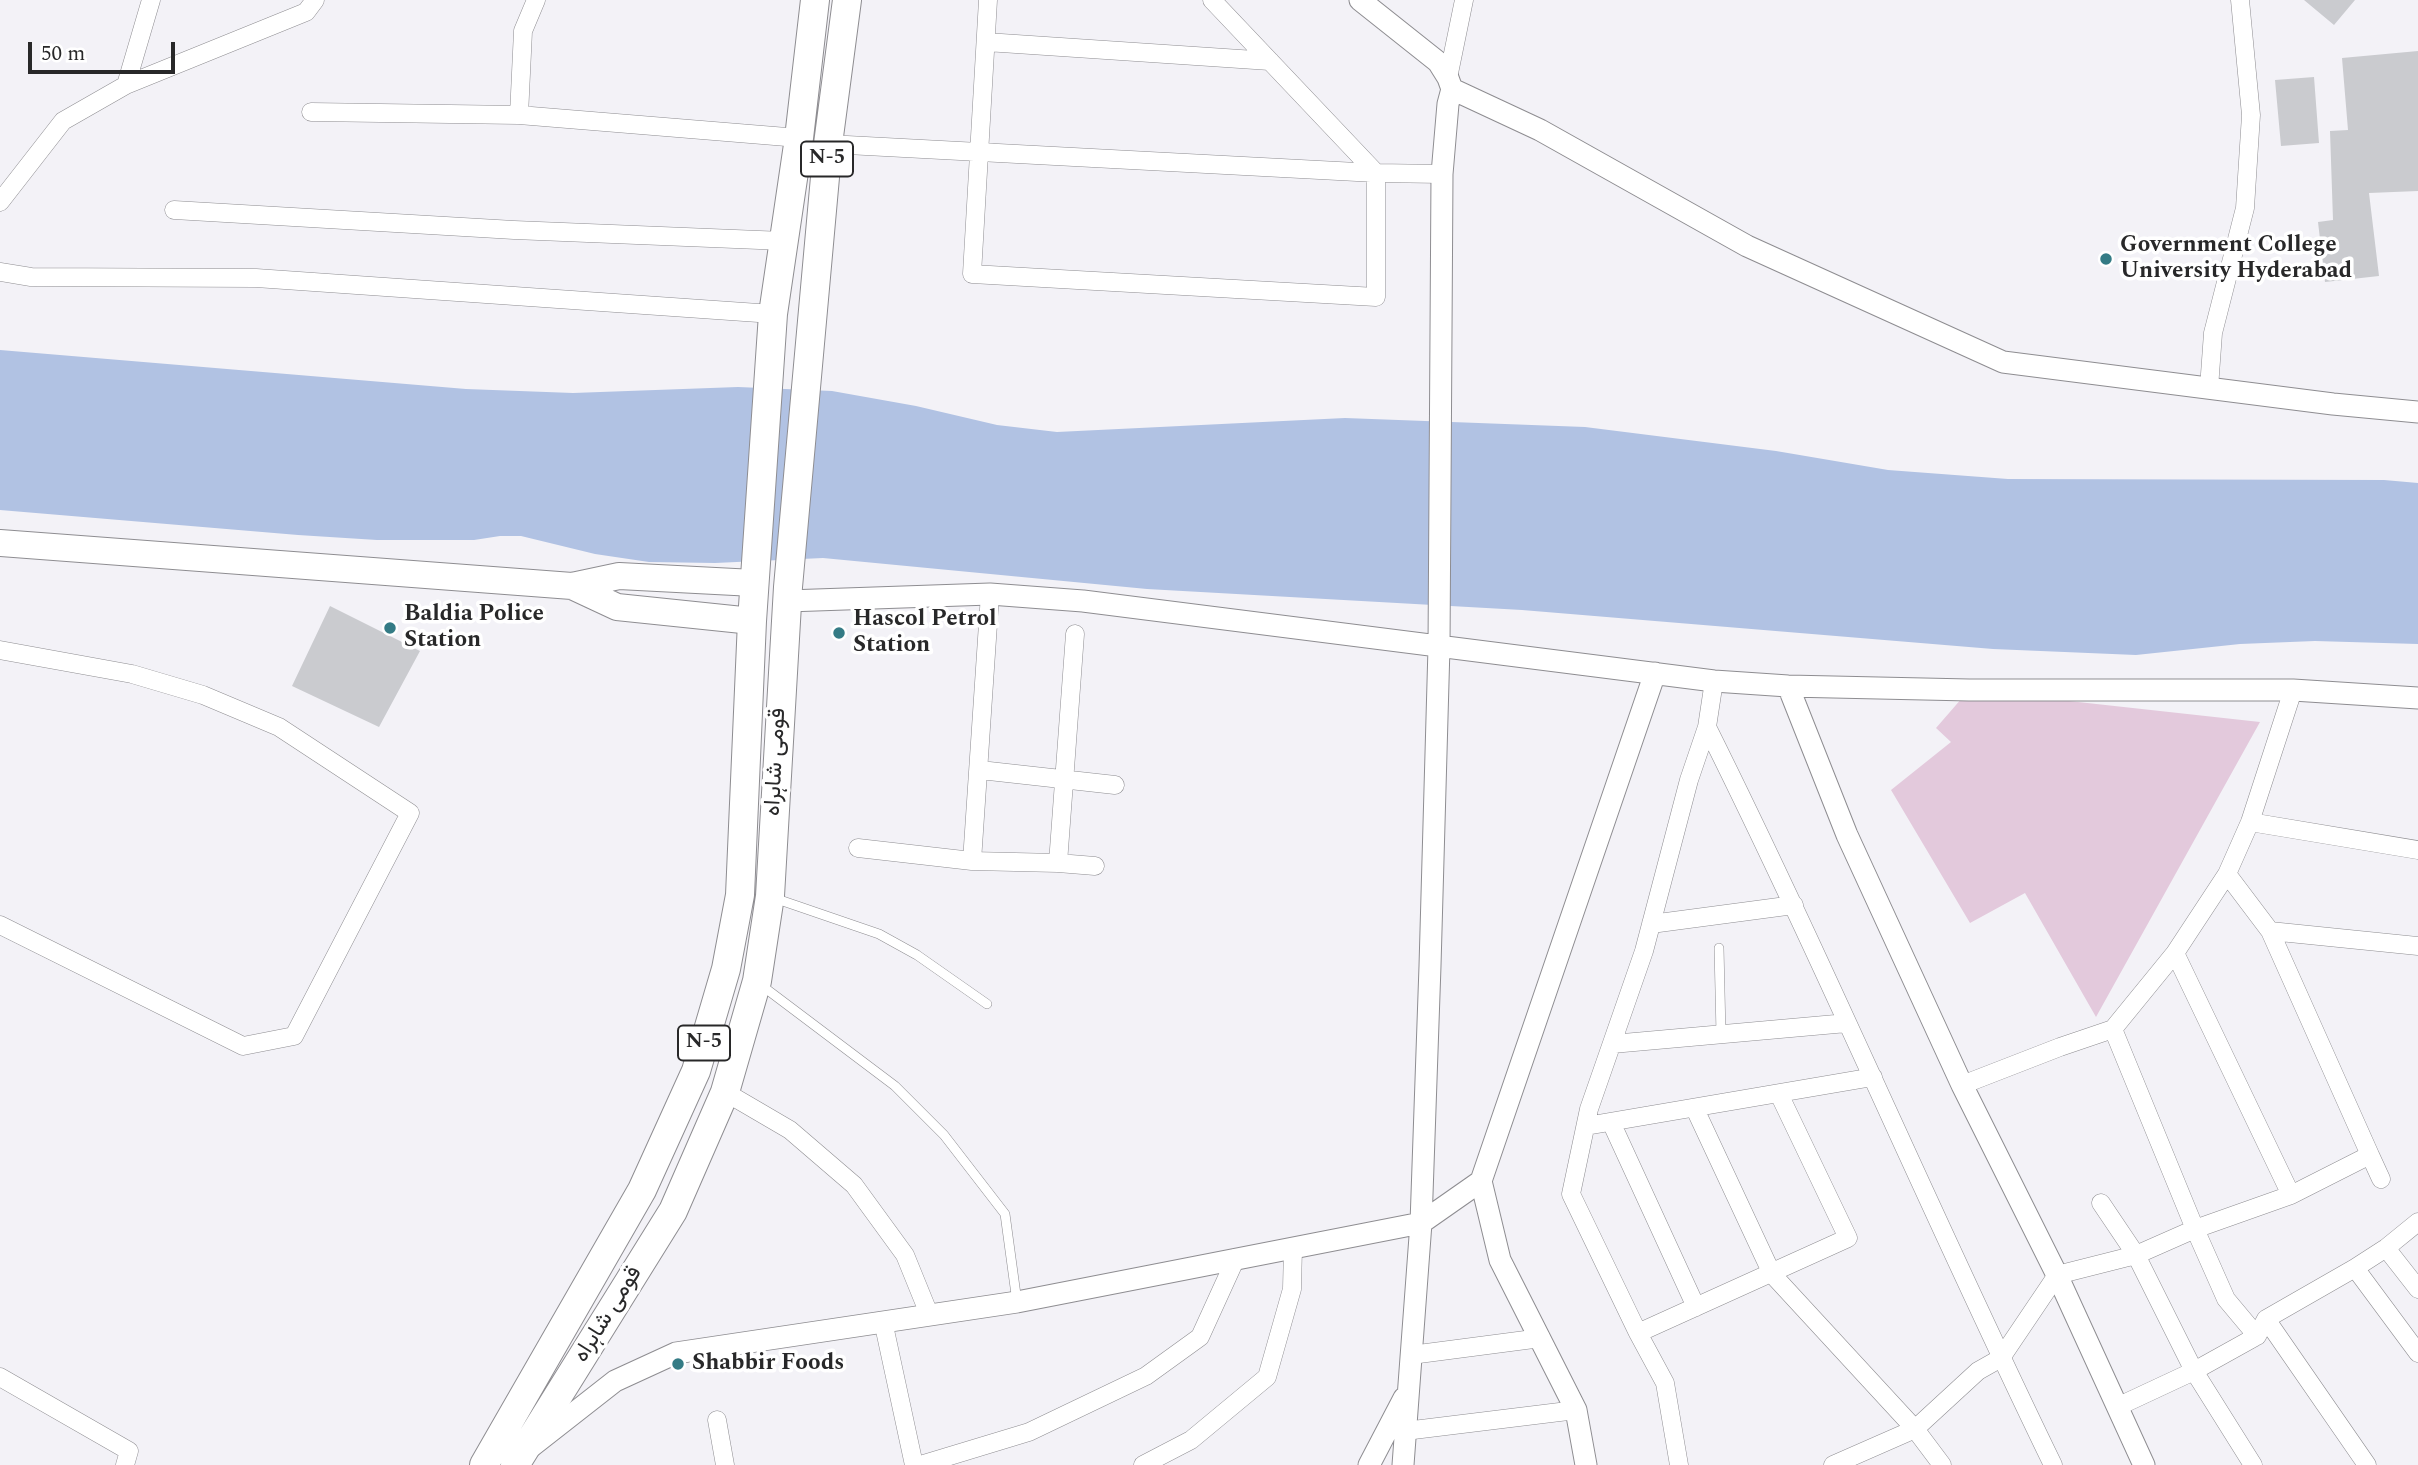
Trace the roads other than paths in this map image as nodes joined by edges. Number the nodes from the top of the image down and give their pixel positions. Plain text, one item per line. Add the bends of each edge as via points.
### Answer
1 (151, 0) edge
2 (315, 0) edge
3 (536, 0) edge
4 (815, 0) edge
5 (847, 0) edge
6 (988, 0) edge
7 (1212, 0) edge
8 (1360, 0) edge
9 (1464, 0) edge
10 (2240, 0) edge
11 (986, 42) junction
12 (1270, 61) junction
13 (1450, 83) junction
14 (126, 85) junction
15 (311, 112) dead end
16 (519, 115) junction
17 (799, 138) junction
18 (828, 144) junction
19 (978, 151) junction
20 (1376, 173) junction
21 (1442, 174) junction
22 (0, 202) edge
23 (174, 210) dead end
24 (784, 242) junction
25 (0, 272) edge
26 (773, 314) junction
27 (2209, 388) junction
28 (2418, 412) edge
29 (0, 543) edge
30 (755, 577) junction
31 (572, 586) junction
32 (787, 594) junction
33 (990, 594) junction
34 (752, 621) junction
35 (1074, 634) dead end
36 (1439, 646) junction
37 (0, 650) edge
38 (1656, 673) junction
39 (1714, 681) junction
40 (1788, 686) junction
41 (2293, 690) junction
42 (2418, 698) edge
43 (1707, 727) junction
44 (979, 770) junction
45 (1064, 779) junction
46 (1115, 785) dead end
47 (2250, 822) junction
48 (858, 848) dead end
49 (2418, 850) edge
50 (972, 861) junction
51 (1058, 863) junction
52 (1094, 866) dead end
53 (2227, 874) junction
54 (740, 895) junction
55 (769, 896) junction
56 (1794, 905) junction
57 (1651, 924) junction
58 (0, 925) edge
59 (2270, 931) junction
60 (2418, 946) edge
61 (1719, 948) dead end
62 (2175, 953) junction
63 (757, 981) junction
64 (988, 1004) dead end
65 (1847, 1023) junction
66 (2113, 1029) junction
67 (1721, 1034) junction
68 (1612, 1044) junction
69 (1873, 1077) junction
70 (1962, 1085) junction
71 (725, 1092) junction
72 (1779, 1094) junction
73 (1695, 1109) junction
74 (1611, 1122) junction
75 (1586, 1126) junction
76 (2370, 1155) junction
77 (2381, 1179) dead end
78 (1481, 1181) junction
79 (2291, 1195) junction
80 (2101, 1203) dead end
81 (2418, 1222) edge
82 (1421, 1223) junction
83 (2194, 1229) junction
84 (1293, 1247) junction
85 (2386, 1248) junction
86 (2136, 1255) junction
87 (1236, 1258) junction
88 (2355, 1268) junction
89 (1772, 1273) junction
90 (2057, 1275) junction
91 (2418, 1289) edge
92 (1017, 1302) junction
93 (1696, 1307) junction
94 (929, 1314) junction
95 (2266, 1319) junction
96 (883, 1321) junction
97 (1638, 1333) junction
98 (2257, 1336) junction
99 (1541, 1338) junction
100 (2418, 1353) edge
101 (1411, 1355) junction
102 (2001, 1358) junction
103 (2194, 1371) junction
104 (0, 1377) edge
105 (1408, 1390) junction
106 (2119, 1406) junction
107 (1576, 1410) junction
108 (717, 1420) dead end
109 (1914, 1429) junction
110 (1405, 1431) junction
111 (519, 1460) edge
112 (125, 1465) edge
113 (484, 1465) edge
114 (725, 1465) edge
115 (914, 1465) edge
116 (920, 1465) edge
117 (1143, 1465) edge
118 (1369, 1465) edge
119 (1403, 1465) edge
120 (1586, 1465) edge
121 (1679, 1465) edge
122 (1833, 1465) edge
123 (1942, 1465) edge
124 (2053, 1465) edge
125 (2144, 1465) edge
126 (2253, 1465) edge
127 (2367, 1465) edge

1 - 14 street
2 - 14 street via 306,12
3 - 16 street via 523,31
4 - 17 highway, قومی شاہراہ / N-5
5 - 18 highway, قومی شاہراہ / N-5
6 - 11 street
7 - 12 street
8 - 13 street via 1438,62
9 - 13 street
10 - 27 street via 2251,115 2245,208 2213,333
11 - 12 street
11 - 19 street
12 - 20 street
13 - 21 street
13 - 27 street via 1747,246 2003,362
14 - 22 street via 63,121
15 - 16 street
16 - 17 street
17 - 24 highway, قومی شاہراہ / N-5
18 - 19 street
18 - 32 highway, قومی شاہراہ / N-5
19 - 20 street
19 - 20 street via 972,274 985,275 1376,296
20 - 21 street
21 - 36 street
23 - 24 street
24 - 26 highway, قومی شاہراہ / N-5
25 - 26 street via 31,277 256,278
26 - 30 highway, قومی شاہراہ / N-5
27 - 28 street
29 - 31 main road
30 - 31 main road via 619,576
30 - 34 highway, قومی شاہراہ / N-5
31 - 34 main road via 617,607
32 - 33 street
32 - 55 highway, قومی شاہراہ / N-5
33 - 36 street via 1083,601
33 - 44 street
34 - 54 highway, قومی شاہراہ / N-5
35 - 45 street
36 - 38 street
36 - 82 street
37 - 58 street via 132,674 203,695 279,727 410,813 294,1036 243,1046
38 - 39 street
38 - 78 street
39 - 40 street
39 - 43 street
40 - 41 street via 1969,691
40 - 70 street via 1847,835
41 - 42 street
41 - 47 street
43 - 56 street
43 - 57 street
44 - 45 street
44 - 50 street
45 - 46 street
45 - 51 street
47 - 49 street
47 - 53 street
48 - 50 street
50 - 51 street
51 - 52 street
53 - 59 street
53 - 62 street
54 - 55 highway
54 - 113 highway, قومی شاہراہ / N-5 via 726,969 696,1071 642,1190
55 - 63 highway, قومی شاہراہ / N-5
55 - 64 lane via 879,934
56 - 57 street
56 - 65 street
57 - 68 street
59 - 60 street
59 - 76 street
61 - 67 lane
62 - 66 street
62 - 79 street
63 - 71 highway, قومی شاہراہ / N-5
63 - 92 lane via 895,1086 944,1135 1005,1214
65 - 67 street
65 - 69 street
66 - 70 street
66 - 83 street
67 - 68 street
68 - 75 street
69 - 72 street
69 - 102 street
70 - 90 street
71 - 94 street via 790,1130 854,1185 905,1255
71 - 111 highway, قومی شاہراہ / N-5 via 673,1211
72 - 73 street
72 - 89 street via 1848,1238
73 - 74 street
73 - 89 street
74 - 75 street
74 - 93 street
75 - 97 street via 1571,1194
76 - 77 street
76 - 79 street
78 - 82 street
78 - 99 street via 1500,1260
79 - 83 street
80 - 86 street
81 - 85 street
82 - 84 street
82 - 101 street
83 - 86 street
83 - 98 street via 2226,1299
84 - 87 street
84 - 117 street via 1292,1289 1267,1377 1191,1440
85 - 88 street
85 - 91 street
86 - 90 street
86 - 103 street
87 - 92 street
87 - 116 street via 1200,1337 1146,1376 1029,1432
88 - 95 street
88 - 100 street
89 - 93 street
89 - 109 street
90 - 102 street
90 - 106 street
92 - 94 street
93 - 97 street
94 - 96 street
95 - 98 street
95 - 127 street
96 - 111 street via 676,1353 615,1381
96 - 115 street
97 - 121 street via 1665,1383
98 - 103 street
99 - 101 street
99 - 107 street
101 - 105 street
102 - 109 street via 1978,1371
102 - 124 street
103 - 106 street
103 - 126 street
104 - 112 street via 129,1451
105 - 110 street
105 - 118 street
106 - 125 street
107 - 110 street
107 - 120 street
108 - 114 street
109 - 122 street
109 - 123 street
110 - 119 street

